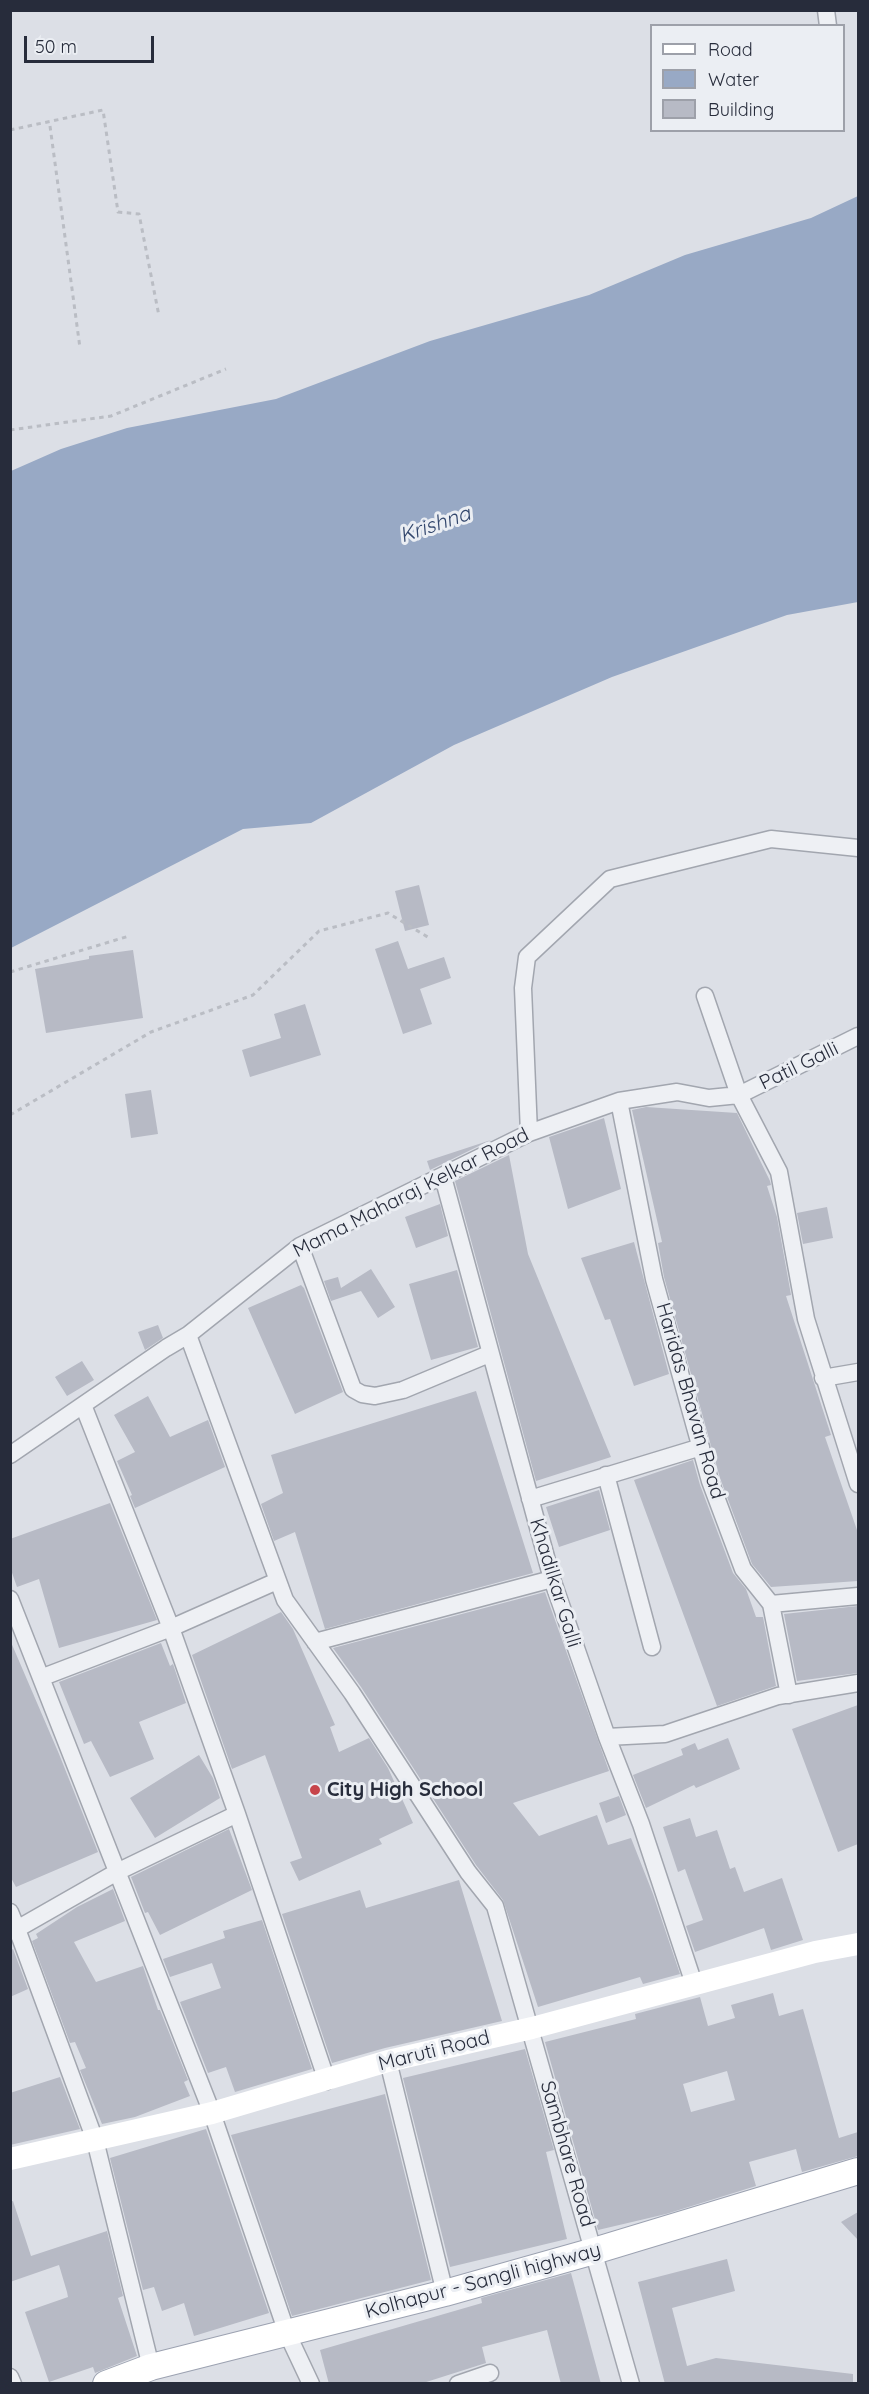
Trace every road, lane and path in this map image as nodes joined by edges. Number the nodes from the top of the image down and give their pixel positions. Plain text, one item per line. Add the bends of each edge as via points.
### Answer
1 (50, 126) dead end
2 (10, 130) edge
3 (159, 316) dead end
4 (80, 348) dead end
5 (226, 369) dead end
6 (10, 430) edge
7 (858, 848) edge
8 (129, 936) dead end
9 (431, 939) dead end
10 (10, 972) edge
11 (705, 996) dead end
12 (858, 1036) edge
13 (739, 1095) junction
14 (619, 1101) junction
15 (10, 1115) edge
16 (529, 1133) junction
17 (443, 1177) junction
18 (300, 1246) junction
19 (188, 1335) junction
20 (489, 1354) junction
21 (858, 1372) edge
22 (824, 1378) junction
23 (83, 1405) junction
24 (701, 1447) junction
25 (10, 1455) edge
26 (606, 1475) junction
27 (858, 1484) edge
28 (530, 1499) junction
29 (552, 1579) junction
30 (277, 1581) junction
31 (858, 1596) edge
32 (10, 1599) edge
33 (771, 1604) junction
34 (171, 1628) junction
35 (315, 1642) junction
36 (652, 1647) dead end
37 (43, 1677) junction
38 (858, 1683) edge
39 (789, 1695) junction
40 (607, 1737) junction
41 (237, 1814) junction
42 (117, 1872) junction
43 (10, 1912) edge
44 (14, 1930) edge
45 (858, 1944) edge
46 (694, 1984) junction
47 (532, 2028) junction
48 (388, 2061) junction
49 (327, 2081) junction
50 (212, 2113) junction
51 (95, 2140) junction
52 (10, 2158) edge
53 (858, 2171) edge
54 (594, 2251) junction
55 (445, 2293) junction
56 (287, 2333) junction
57 (151, 2367) junction
58 (490, 2373) dead end
59 (10, 2377) edge
60 (12, 2384) edge
61 (106, 2384) edge
62 (311, 2384) edge
63 (458, 2384) edge
64 (631, 2384) edge

1 - 4 path
2 - 3 path via 104,110 118,212 139,214
5 - 6 path via 111,416
7 - 16 street via 771,838 610,879 527,957 523,988
8 - 10 path
9 - 15 path via 388,913 320,931 253,995 151,1032
11 - 13 street
12 - 13 street, Patil Galli
13 - 14 street, Mama Maharaj Kelkar Road via 709,1098 677,1092
13 - 22 street via 779,1172 806,1319
14 - 16 street, Mama Maharaj Kelkar Road
14 - 24 street, Haridas Bhavan Road via 654,1279
16 - 17 street, Mama Maharaj Kelkar Road
17 - 18 street, Mama Maharaj Kelkar Road
17 - 20 street, Khadilkar Galli
18 - 19 street, Mama Maharaj Kelkar Road
18 - 20 street via 353,1389 375,1396 403,1390
19 - 23 street, Mama Maharaj Kelkar Road
19 - 30 street
20 - 28 street, Khadilkar Galli
21 - 22 street
22 - 27 street
23 - 25 street, Mama Maharaj Kelkar Road
23 - 34 street
24 - 26 street
24 - 33 street, Haridas Bhavan Road via 743,1569
26 - 28 street
26 - 36 street
28 - 29 street, Khadilkar Galli
29 - 35 street
29 - 40 street, Khadilkar Galli
30 - 34 street
30 - 35 street via 289,1608
31 - 33 street
32 - 37 street
33 - 39 street
34 - 37 street
34 - 41 street
35 - 47 street via 468,1872 495,1906
37 - 42 street
38 - 39 street
39 - 40 street via 665,1734
40 - 46 street, Khadilkar Galli via 641,1824
41 - 42 street
41 - 49 street
42 - 44 street
42 - 50 street
43 - 44 street
44 - 51 street
45 - 46 street, Maruti Road
46 - 47 street, Maruti Road
47 - 48 street, Maruti Road
47 - 54 street, Sambhare Road
48 - 49 street, Maruti Road
48 - 55 street
49 - 50 street, Maruti Road
50 - 51 street, Maruti Road
50 - 56 street
51 - 52 street, Maruti Road
51 - 57 street
53 - 54 main road, Kolhapur - Sangli highway
54 - 55 main road, Kolhapur - Sangli highway
54 - 64 street, Sambhare Road
55 - 56 main road, Kolhapur - Sangli highway
56 - 57 main road, Kolhapur - Sangli highway
56 - 62 street
57 - 61 main road, Kolhapur - Sangli highway
58 - 63 street
59 - 60 street

